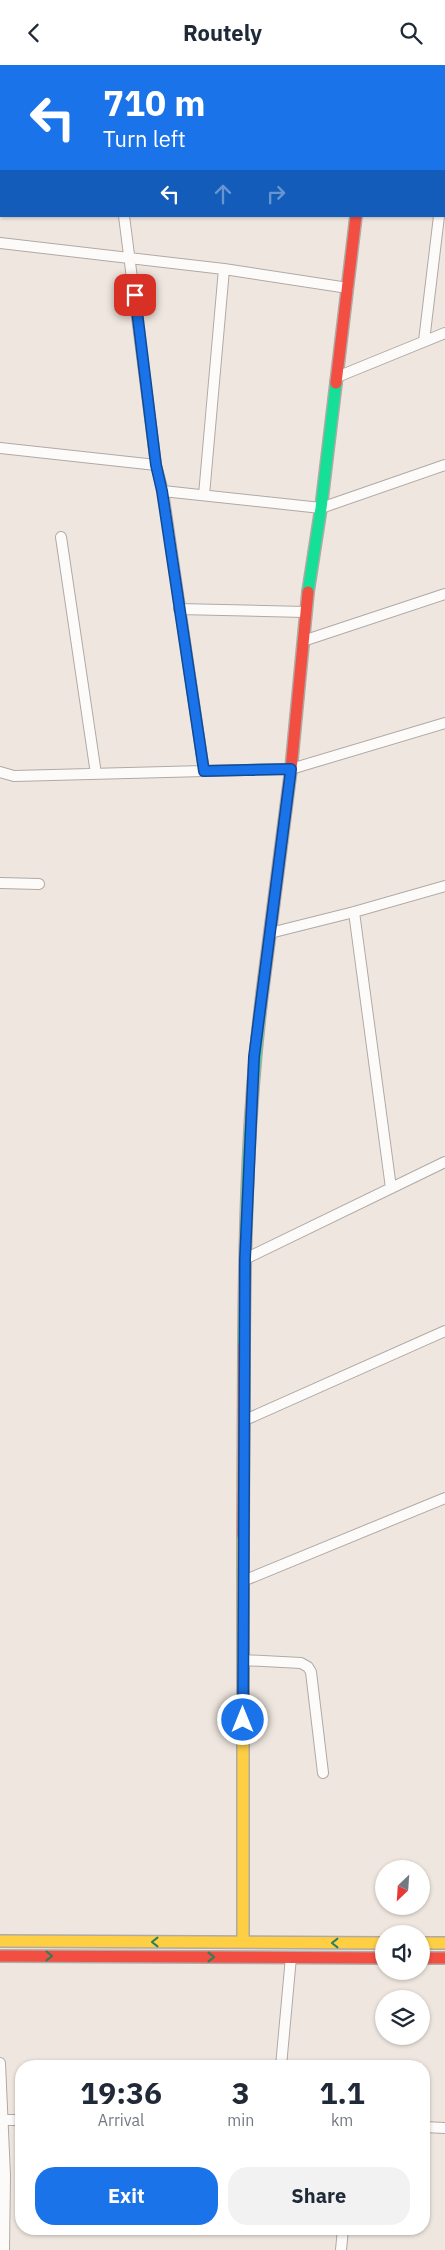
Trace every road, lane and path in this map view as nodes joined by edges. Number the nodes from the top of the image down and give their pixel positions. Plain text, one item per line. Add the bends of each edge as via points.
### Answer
1 (124, 217) edge
2 (356, 217) edge
3 (439, 217) edge
4 (0, 243) edge
5 (130, 258) junction
6 (224, 269) junction
7 (348, 288) junction
8 (445, 333) edge
9 (424, 341) junction
10 (338, 377) junction
11 (0, 449) edge
12 (156, 465) junction
13 (445, 465) edge
14 (162, 491) junction
15 (204, 495) junction
16 (321, 508) junction
17 (61, 537) dead end
18 (445, 595) edge
19 (179, 609) junction
20 (305, 612) junction
21 (303, 641) junction
22 (445, 723) edge
23 (291, 769) junction
24 (204, 771) junction
25 (0, 772) edge
26 (96, 774) junction
27 (0, 883) edge
28 (39, 884) dead end
29 (445, 886) edge
30 (354, 912) junction
31 (270, 933) junction
32 (445, 1162) edge
33 (391, 1188) junction
34 (245, 1259) junction
35 (445, 1331) edge
36 (245, 1420) junction
37 (445, 1497) edge
38 (242, 1581) junction
39 (243, 1661) junction
40 (323, 1773) dead end
41 (0, 1941) edge
42 (243, 1942) junction
43 (375, 1943) edge
44 (430, 1943) edge
45 (445, 1943) edge
46 (0, 1956) edge
47 (291, 1957) junction
48 (375, 1957) edge
49 (430, 1958) edge
50 (445, 1958) edge
51 (282, 2060) edge
52 (0, 2063) edge
53 (3, 2120) junction
54 (15, 2120) edge
55 (430, 2127) edge
56 (445, 2128) edge
57 (342, 2235) edge
58 (4, 2250) edge
59 (341, 2250) edge

1 - 5 street
2 - 7 street
3 - 9 street
4 - 5 street
5 - 6 street
5 - 12 street
6 - 7 street
6 - 15 street
7 - 10 street
8 - 9 street
9 - 10 street
10 - 16 street
11 - 12 street
12 - 14 street
13 - 16 street
14 - 15 street
14 - 19 street
15 - 16 street
16 - 20 street
17 - 26 street
18 - 21 street
19 - 20 street
19 - 24 street
20 - 21 street
21 - 23 street
22 - 23 street
23 - 24 street
23 - 31 street
24 - 26 street
25 - 26 street via 14,776
27 - 28 street
29 - 30 street
30 - 31 street
30 - 33 street
31 - 34 street via 254,1057
32 - 33 street
33 - 34 street
34 - 36 street
35 - 36 street
36 - 38 street
37 - 38 street
38 - 39 street
39 - 40 street via 301,1663 308,1667
39 - 42 street
42 -> 41 street
43 -> 42 street
44 - 45 street
46 -> 47 street
47 - 48 street
47 - 51 street
49 - 50 street
52 - 53 street
53 - 54 street
53 - 58 street
55 - 56 street
57 - 59 street

